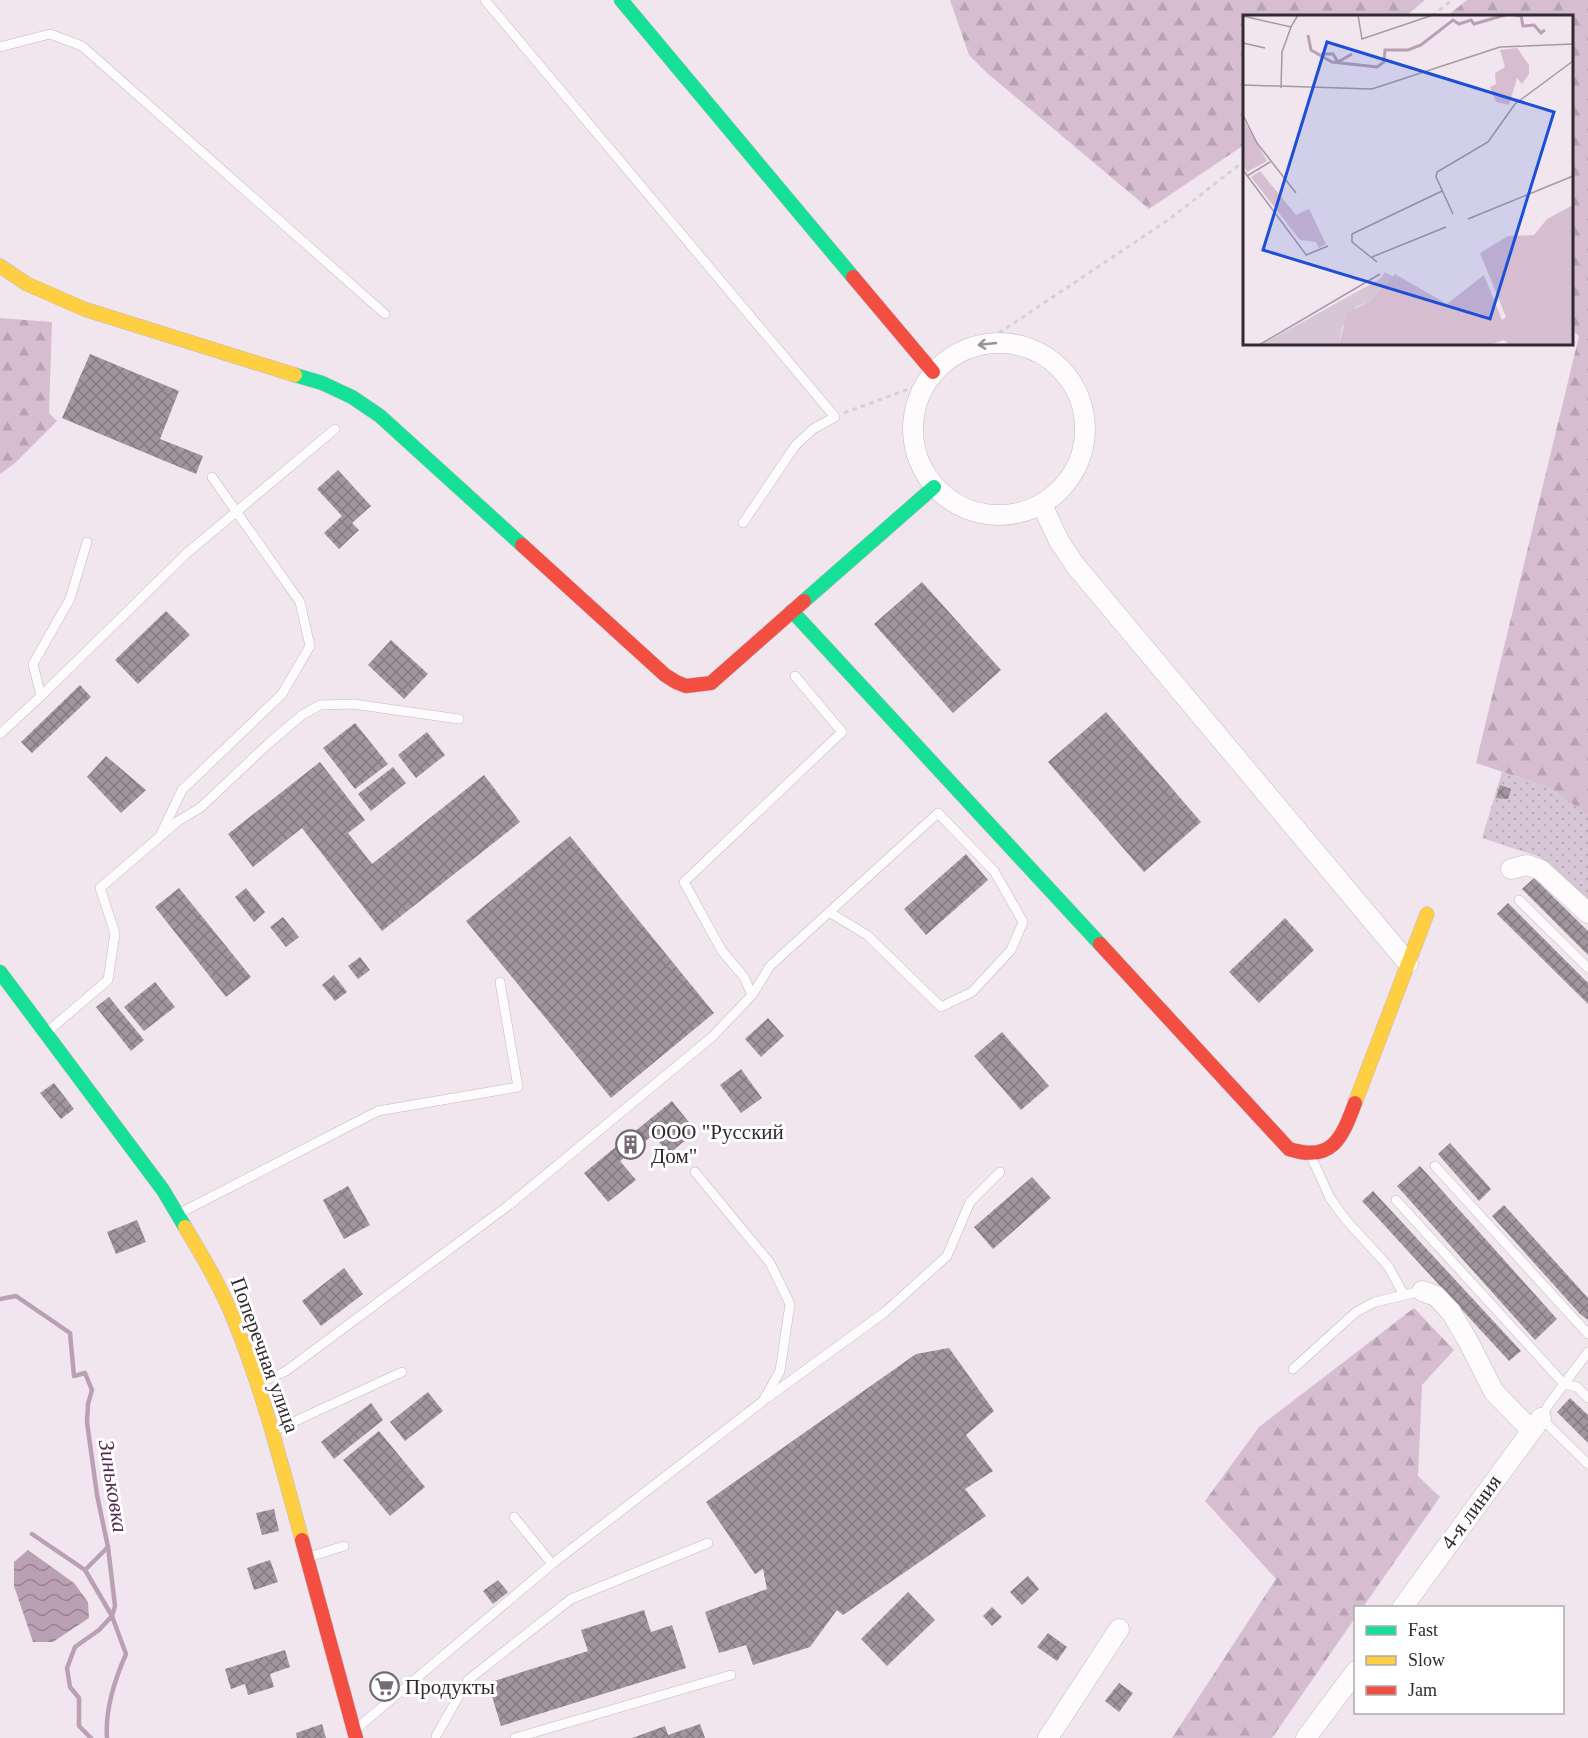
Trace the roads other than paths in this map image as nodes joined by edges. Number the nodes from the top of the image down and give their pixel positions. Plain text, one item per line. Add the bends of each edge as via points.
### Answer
1 (485, 0) edge
2 (621, 0) edge
3 (0, 48) edge
4 (0, 266) edge
5 (385, 314) dead end
6 (929, 378) junction
7 (335, 429) dead end
8 (212, 477) dead end
9 (934, 487) junction
10 (1042, 505) junction
11 (236, 511) junction
12 (743, 523) dead end
13 (87, 542) dead end
14 (792, 611) junction
15 (795, 676) dead end
16 (41, 696) junction
17 (459, 719) dead end
18 (0, 734) edge
19 (159, 837) junction
20 (1512, 869) dead end
21 (1519, 900) dead end
22 (829, 912) junction
23 (1588, 913) edge
24 (1427, 914) dead end
25 (1408, 963) junction
26 (1588, 968) edge
27 (0, 972) edge
28 (500, 982) dead end
29 (752, 995) junction
30 (45, 1034) junction
31 (1310, 1154) junction
32 (1435, 1166) dead end
33 (695, 1172) dead end
34 (1000, 1172) dead end
35 (1396, 1200) dead end
36 (178, 1214) junction
37 (1413, 1293) junction
38 (1588, 1335) edge
39 (1588, 1352) edge
40 (1293, 1369) dead end
41 (402, 1372) dead end
42 (256, 1384) junction
43 (1564, 1384) junction
44 (1588, 1398) edge
45 (763, 1401) junction
46 (1536, 1424) junction
47 (272, 1431) junction
48 (1588, 1464) edge
49 (514, 1517) dead end
50 (708, 1543) dead end
51 (344, 1546) dead end
52 (307, 1557) junction
53 (552, 1564) junction
54 (1403, 1606) edge
55 (1119, 1629) dead end
56 (1354, 1674) edge
57 (731, 1675) dead end
58 (355, 1734) edge
59 (437, 1737) edge
60 (515, 1738) edge
61 (1048, 1738) edge
62 (1306, 1738) edge

1 - 12 lane via 835,417 813,429 795,446
2 - 6 street
3 - 5 lane via 50,34 82,46
4 - 14 street via 27,284 84,309 322,383 352,397 380,416 674,683 693,687 711,683
6 - 9 street via 912,418 916,455
10 -> 6 street via 1068,482 1083,451 1086,416 1074,384 1050,358 1018,344 984,343 956,353
7 - 11 lane
8 - 11 lane
9 - 10 street via 966,510 1004,516
9 - 14 street
10 - 25 street via 1075,566
11 - 16 lane via 187,553
11 - 19 lane via 300,602 310,646 282,694 182,790
13 - 16 lane via 70,599 33,664
14 - 31 street via 1289,1149
15 - 29 lane via 842,732 684,882 722,951 744,977
16 - 18 lane
17 - 19 lane via 353,704 320,705 302,715 200,808
19 - 30 lane via 100,888 115,933 108,980
20 - 23 street via 1527,865 1541,870
21 - 26 lane
22 - 22 lane via 867,935 941,1007 972,992 1011,950 1023,922 994,871 938,813
22 - 29 lane via 770,966
24 - 25 street
25 - 31 street via 1344,1129 1336,1144 1322,1153
27 - 30 street, Поперечная улица
28 - 36 lane via 518,1087 378,1111
29 - 42 lane via 712,1037 509,1205 286,1371
30 - 36 street, Поперечная улица via 164,1190
31 - 37 lane via 1330,1198 1346,1220
32 - 38 lane
33 - 45 lane via 770,1263 790,1304 780,1371
34 - 45 lane via 970,1202 947,1256 885,1312
35 - 43 lane
36 - 42 street, Поперечная улица via 234,1320
37 - 40 lane via 1375,1302 1356,1312
37 - 46 street via 1436,1296 1451,1312 1494,1392
39 - 43 lane
41 - 47 lane
42 - 47 street, Поперечная улица
43 - 44 lane via 1577,1387
43 - 46 lane
45 - 53 lane
46 - 48 lane
46 - 54 street, 4-я линия
47 - 52 street, Поперечная улица
49 - 53 lane
50 - 59 lane via 571,1599 468,1680
51 - 52 lane
52 - 58 street, Поперечная улица
53 - 58 lane
55 - 61 street
56 - 62 street
57 - 60 lane

